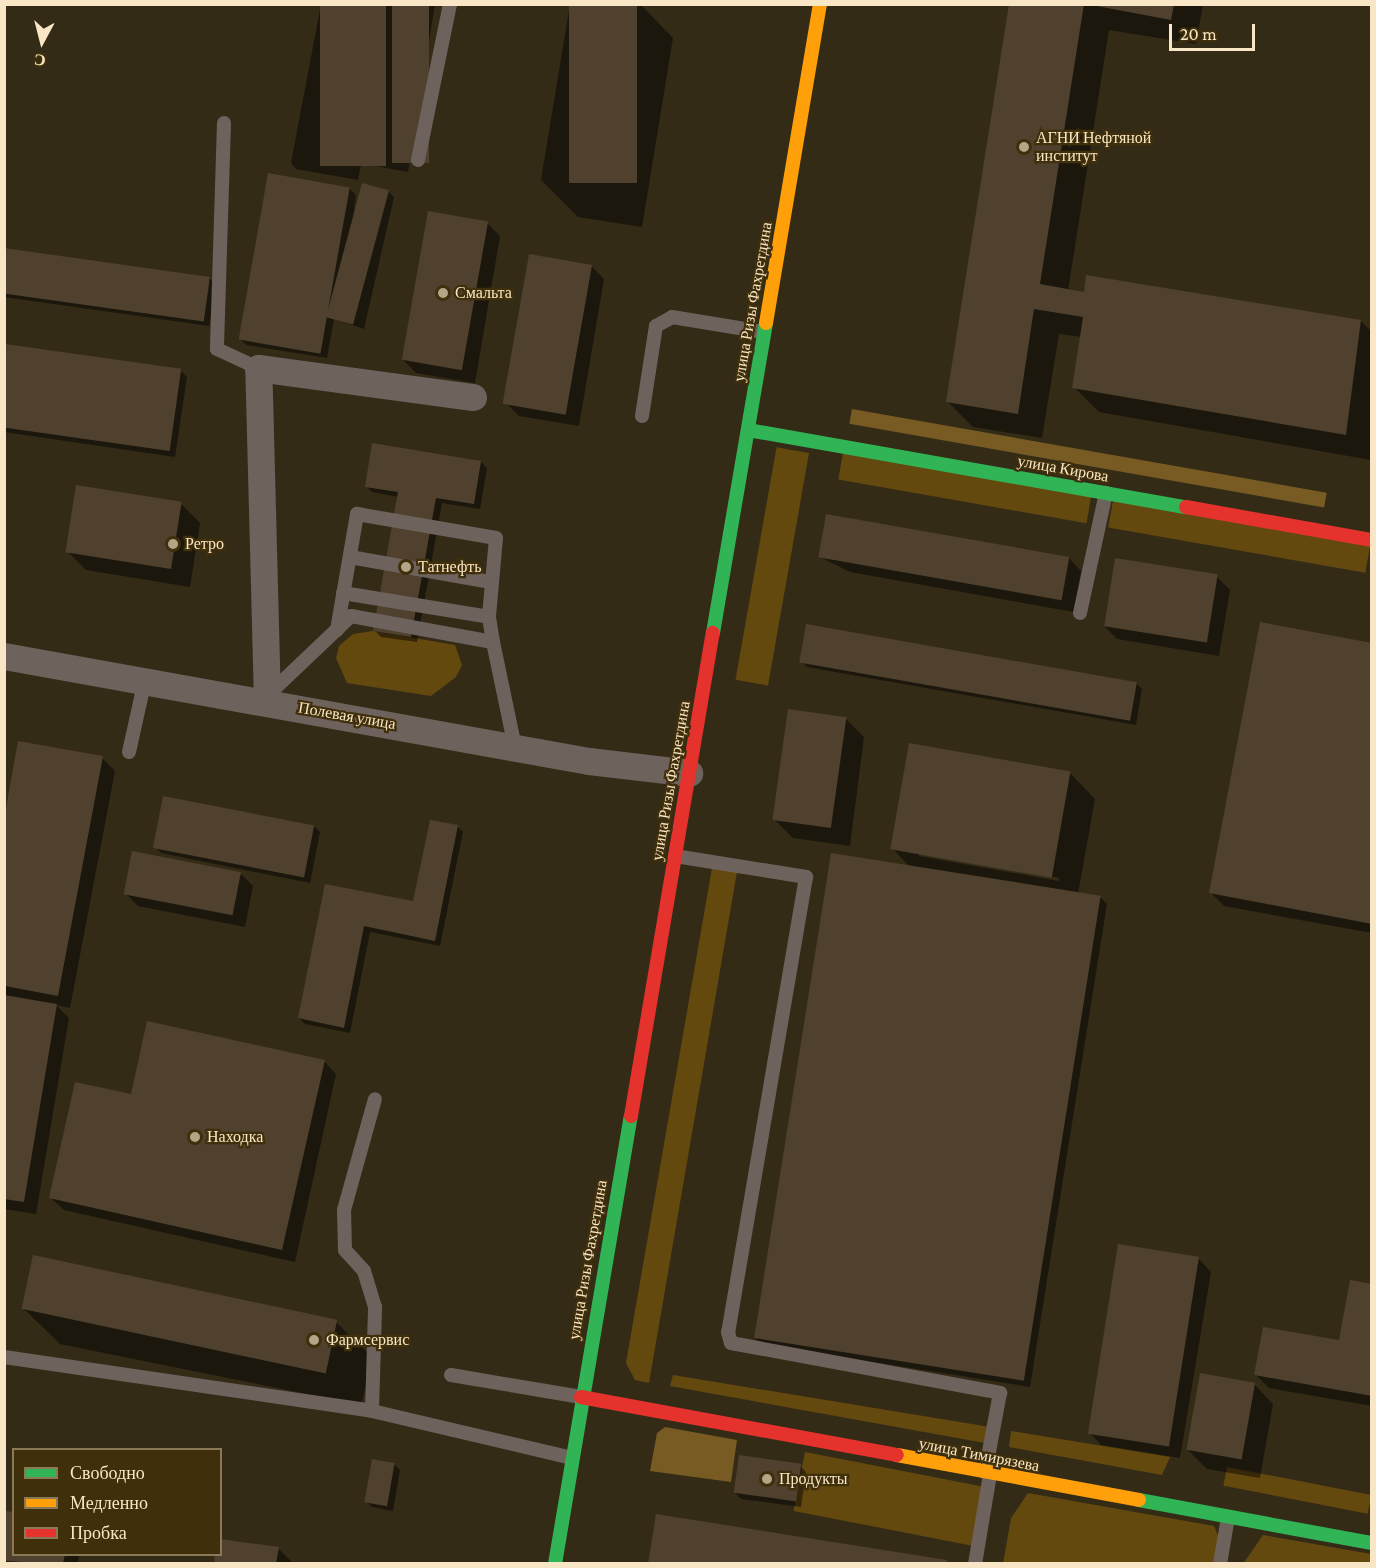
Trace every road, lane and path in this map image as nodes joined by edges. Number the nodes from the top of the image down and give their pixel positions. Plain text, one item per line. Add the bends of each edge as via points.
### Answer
1 (450, 4) edge
2 (820, 4) edge
3 (224, 123) dead end
4 (418, 160) dead end
5 (764, 332) junction
6 (258, 368) junction
7 (473, 397) dead end
8 (642, 416) dead end
9 (748, 430) junction
10 (1106, 493) junction
11 (1371, 540) edge
12 (350, 557) junction
13 (490, 582) junction
14 (344, 593) junction
15 (1080, 613) dead end
16 (489, 617) junction
17 (337, 630) junction
18 (493, 642) junction
19 (4, 656) edge
20 (145, 680) junction
21 (268, 698) junction
22 (515, 747) junction
23 (129, 752) dead end
24 (689, 773) junction
25 (675, 856) junction
26 (375, 1099) dead end
27 (4, 1357) edge
28 (451, 1375) dead end
29 (581, 1397) junction
30 (372, 1411) junction
31 (572, 1458) junction
32 (988, 1474) junction
33 (1228, 1517) junction
34 (1371, 1543) edge
35 (555, 1563) edge
36 (975, 1563) edge
37 (1220, 1563) edge

1 - 4 lane
2 - 5 main road, улица Ризы Фахретдина
3 - 6 lane via 217,349
5 - 8 lane via 672,317 656,326
5 - 9 main road, улица Ризы Фахретдина
6 - 7 street
6 - 21 street
9 - 10 main road, улица Кирова
9 - 24 main road, улица Ризы Фахретдина
10 - 11 main road, улица Кирова
10 - 15 lane
12 - 13 lane
12 - 13 lane via 357,514 496,538
12 - 14 lane
13 - 16 lane
14 - 16 lane
14 - 17 lane
16 - 18 lane
17 - 18 lane via 351,616
17 - 21 lane
18 - 22 lane
19 - 20 street, Полевая улица
20 - 21 street, Полевая улица
20 - 23 lane
21 - 22 street, Полевая улица
22 - 24 street, Полевая улица
24 - 25 main road, улица Ризы Фахретдина
25 - 29 main road, улица Ризы Фахретдина
25 - 32 lane via 806,877 728,1332 731,1343 1000,1393
26 - 30 lane via 344,1210 345,1250 364,1271 375,1308
27 - 30 lane
28 - 29 lane
29 - 31 main road, улица Ризы Фахретдина
29 - 32 main road, улица Тимирязева
30 - 31 lane
31 - 35 main road, улица Ризы Фахретдина
32 - 33 main road, улица Тимирязева
32 - 36 lane
33 - 34 main road, улица Тимирязева
33 - 37 lane

